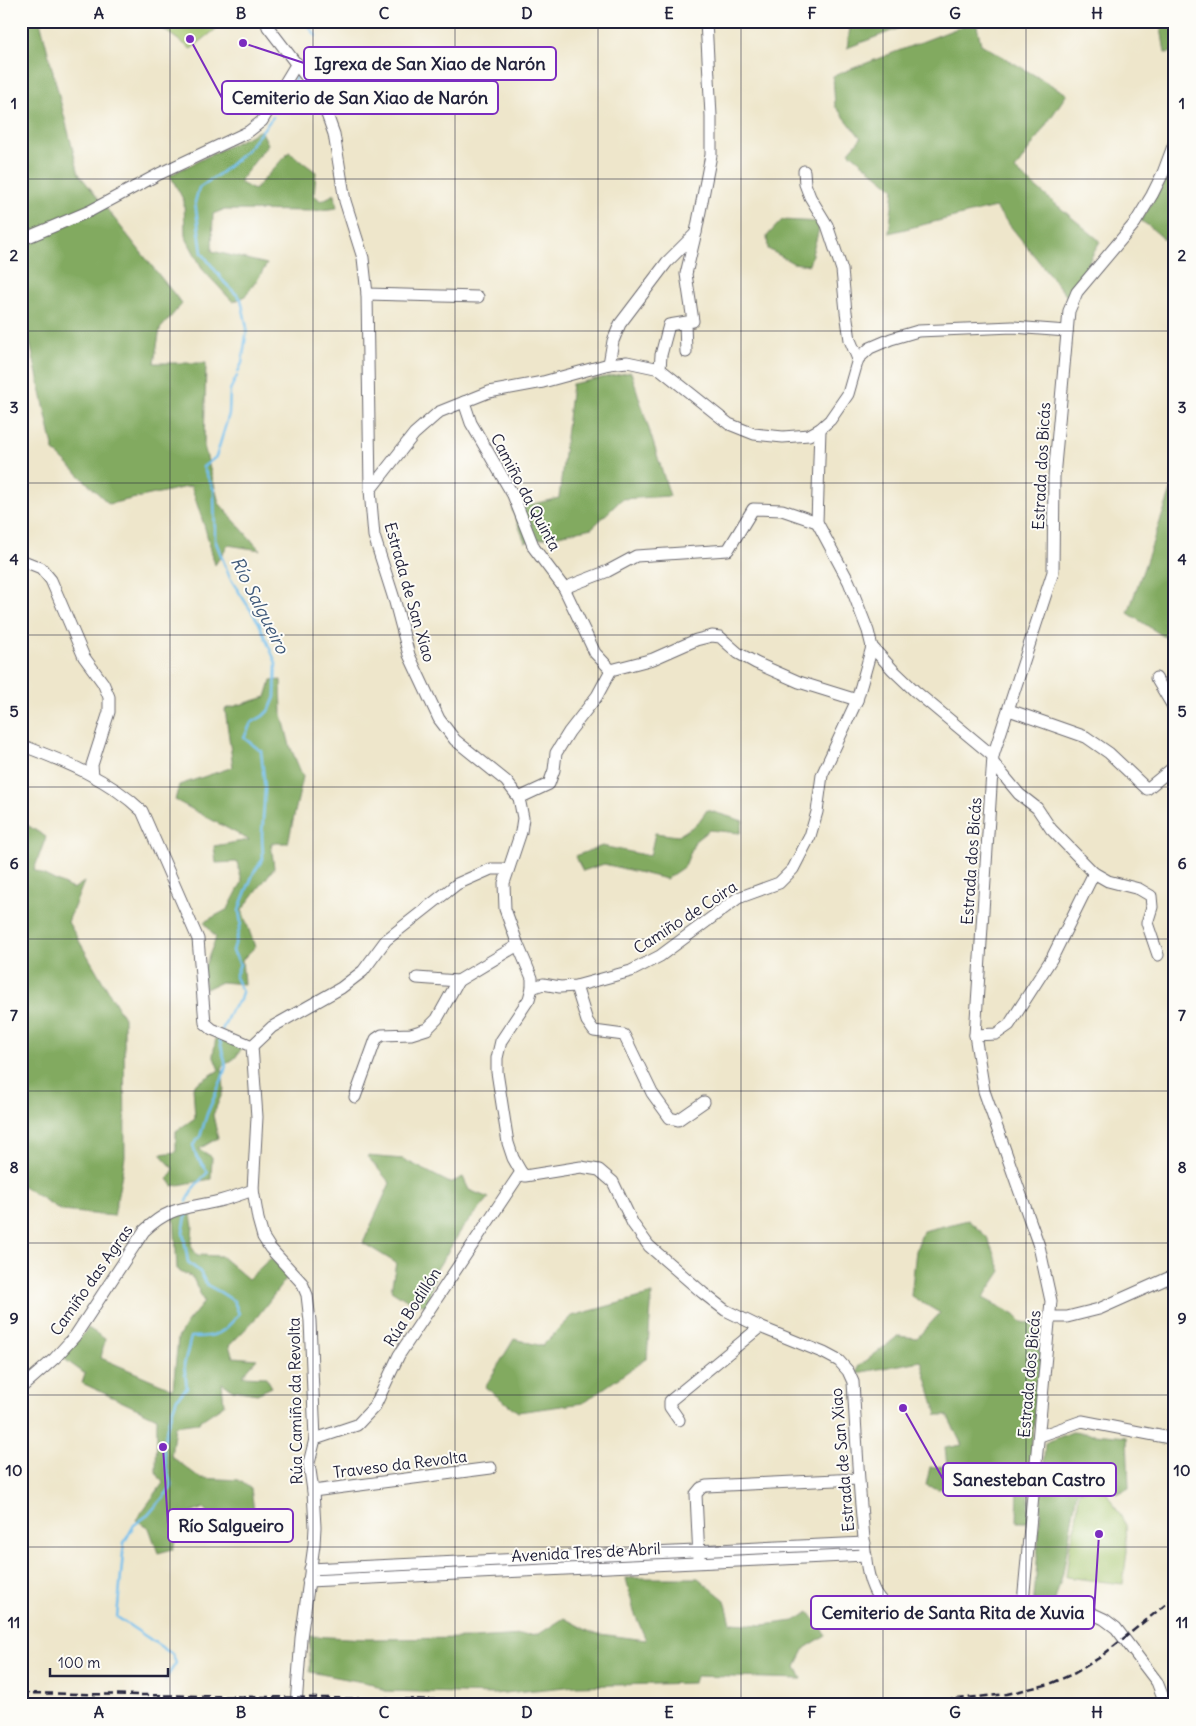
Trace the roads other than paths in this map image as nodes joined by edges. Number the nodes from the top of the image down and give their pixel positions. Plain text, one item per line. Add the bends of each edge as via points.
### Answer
1 (266, 21) edge
2 (706, 21) edge
3 (296, 63) junction
4 (1175, 141) edge
5 (804, 171) dead end
6 (696, 232) junction
7 (21, 240) edge
8 (367, 294) junction
9 (478, 297) dead end
10 (685, 323) junction
11 (1067, 331) junction
12 (686, 352) dead end
13 (858, 359) junction
14 (609, 364) junction
15 (660, 369) junction
16 (464, 402) junction
17 (820, 429) junction
18 (370, 490) junction
19 (818, 522) junction
20 (21, 560) edge
21 (564, 588) junction
22 (872, 646) junction
23 (611, 670) junction
24 (1156, 678) dead end
25 (857, 700) junction
26 (1009, 710) junction
27 (1175, 710) edge
28 (21, 745) edge
29 (993, 760) junction
30 (1175, 766) edge
31 (93, 776) junction
32 (520, 798) junction
33 (508, 869) junction
34 (1094, 873) junction
35 (518, 945) junction
36 (1158, 955) dead end
37 (417, 978) dead end
38 (458, 981) junction
39 (576, 986) junction
40 (532, 988) junction
41 (975, 1035) junction
42 (252, 1046) junction
43 (355, 1097) dead end
44 (704, 1102) dead end
45 (521, 1172) junction
46 (253, 1190) junction
47 (1175, 1274) edge
48 (1050, 1317) junction
49 (760, 1327) junction
50 (21, 1388) edge
51 (679, 1420) dead end
52 (1040, 1436) junction
53 (315, 1439) junction
54 (1175, 1439) edge
55 (491, 1468) dead end
56 (858, 1480) junction
57 (313, 1491) junction
58 (865, 1549) junction
59 (699, 1557) junction
60 (309, 1575) junction
61 (1022, 1613) junction
62 (296, 1705) edge
63 (1166, 1705) edge

1 - 3 street, Estrada de San Xiao
2 - 6 street via 711,155
3 - 7 street via 262,120 248,132 90,211
3 - 8 street, Estrada de San Xiao via 320,95 334,134 345,201 363,258
4 - 11 street, Estrada dos Bicás via 1159,180 1135,223 1077,292 1069,311
5 - 13 street via 810,198 827,225 842,270 850,340
6 - 10 street via 686,274 693,320
6 - 14 street via 667,262 624,319 613,341
8 - 9 street
8 - 18 street, Estrada de San Xiao
10 - 12 street
10 - 15 street via 670,326
11 - 13 street via 1013,327 918,331 870,348
11 - 26 street, Estrada dos Bicás via 1054,477 1053,572
13 - 17 street via 848,394
14 - 15 street via 627,362
14 - 16 street via 543,382 489,392
15 - 17 street via 729,424 754,434 783,437 809,435
16 - 18 street via 440,412 414,434
16 - 21 street, Camiño da Quinta via 471,423 514,495 534,548
17 - 19 street
18 - 32 street, Estrada de San Xiao via 374,536 409,655 439,719 455,740 506,780
19 - 21 street via 782,510 753,509 728,550 636,556
19 - 22 street via 849,582
20 - 31 street via 41,568 51,580 84,657 103,682 109,697 108,712 92,765
21 - 23 street, Camiño da Quinta via 595,653
22 - 25 street, Camiño de Coira
22 - 29 street via 915,692
23 - 25 street via 653,659 712,636 720,637 756,664 799,682
23 - 32 street via 597,696 556,753 549,784
24 - 27 street
25 - 39 street, Camiño de Coira via 822,775 810,836 793,869 779,882 738,898 646,964 631,972
26 - 29 street, Estrada dos Bicás
26 - 30 street via 1086,737 1109,753 1147,789
28 - 31 street
29 - 34 street via 1020,794 1037,808 1052,829
29 - 41 street, Estrada dos Bicás
31 - 42 street via 142,811 198,939 205,1023
32 - 33 street via 521,832
33 - 35 street via 504,883 505,909
33 - 42 street via 491,869 457,884 386,940 363,970 348,982 272,1027
34 - 36 street via 1108,882 1139,889 1151,896 1152,907 1147,923
34 - 41 street via 1052,958 1009,1025 996,1034
35 - 38 street
35 - 40 street via 532,978
37 - 38 street
38 - 43 street via 438,1018 427,1029 411,1034 382,1035 376,1039
39 - 40 street, Camiño de Coira via 544,984
39 - 44 street via 587,1021 594,1030 624,1035 652,1093 670,1118 678,1120
40 - 45 street via 529,999 501,1041 497,1058 508,1143
41 - 48 street, Estrada dos Bicás via 984,1091 1039,1246 1052,1301
42 - 46 street, Rúa Camiño da Revolta via 257,1117
45 - 49 street, Estrada de San Xiao via 526,1176 581,1166 599,1170 613,1182 633,1224 649,1246 725,1310
45 - 53 street, Rúa Bodillón via 399,1355 375,1406 357,1425
46 - 50 street, Camiño das Agras via 176,1209 155,1220 144,1231 75,1336
46 - 53 street, Rúa Camiño da Revolta via 263,1237 302,1283 307,1294
47 - 48 street via 1099,1309 1067,1317
48 - 52 street, Estrada dos Bicás
49 - 51 street via 670,1401 670,1407
49 - 56 street, Estrada de San Xiao via 824,1353 839,1361 848,1371 853,1382
52 - 54 street via 1082,1420
52 - 61 street, Estrada dos Bicás
53 - 57 street, Rúa Camiño da Revolta via 309,1463
55 - 57 street, Traveso da Revolta
56 - 58 street, Estrada de San Xiao
56 - 59 street via 701,1488 696,1494
57 - 60 street, Rúa Camiño da Revolta via 315,1526
58 - 59 street, Avenida Tres de Abril
58 - 61 street, Estrada de San Xiao via 876,1593 885,1605 910,1618
59 - 60 street, Avenida Tres de Abril
60 - 62 street, Rúa Camiño da Revolta
61 - 63 street, Estrada de San Xiao via 1075,1612 1104,1619 1116,1628 1157,1682

